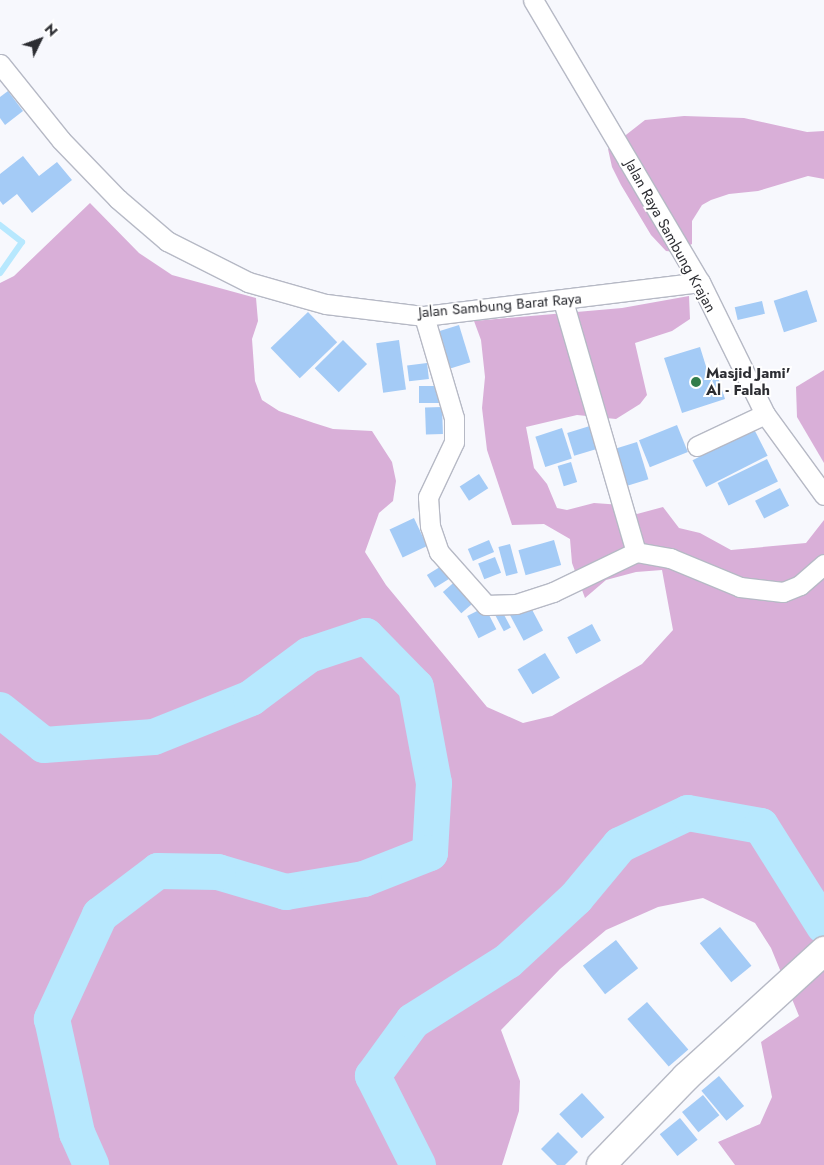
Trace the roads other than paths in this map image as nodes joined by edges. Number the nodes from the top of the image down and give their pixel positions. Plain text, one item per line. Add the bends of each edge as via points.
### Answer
1 (534, 0) edge
2 (4, 76) edge
3 (700, 282) junction
4 (563, 301) junction
5 (424, 316) junction
6 (765, 414) junction
7 (697, 446) dead end
8 (824, 495) edge
9 (636, 552) junction
10 (824, 564) edge
11 (824, 951) edge
12 (601, 1165) edge

1 - 3 street, Jalan Raya Sambung Krajan
2 - 5 street, Jalan Sambung Barat Raya via 118,199 167,241 248,282 326,304
3 - 4 street, Jalan Sambung Barat Raya
3 - 6 street, Jalan Raya Sambung Krajan
4 - 5 street, Jalan Sambung Barat Raya
4 - 9 street
5 - 9 street via 454,418 454,442 428,497 430,526 439,552 474,594 486,605 516,604 553,592
6 - 7 street
6 - 8 street, Jalan Raya Sambung Krajan
9 - 10 street via 670,558 740,587 783,592 800,585
11 - 12 main road via 686,1077

